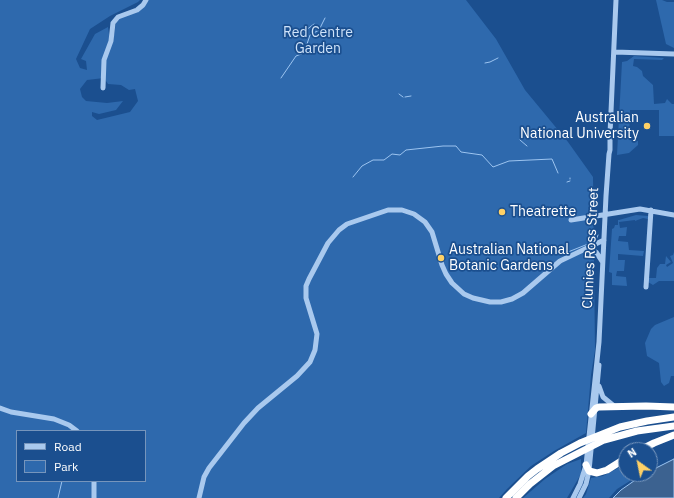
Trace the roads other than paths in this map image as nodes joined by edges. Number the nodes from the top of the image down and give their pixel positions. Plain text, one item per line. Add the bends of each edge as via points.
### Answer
1 (146, 0) edge
2 (616, 0) edge
3 (614, 52) junction
4 (674, 54) edge
5 (103, 88) dead end
6 (651, 210) junction
7 (605, 215) junction
8 (674, 215) edge
9 (571, 220) dead end
10 (603, 243) junction
11 (587, 250) junction
12 (602, 262) junction
13 (646, 287) dead end
14 (598, 342) junction
15 (598, 379) junction
16 (614, 407) junction
17 (674, 407) edge
18 (0, 408) edge
19 (596, 408) junction
20 (590, 414) junction
21 (674, 417) edge
22 (674, 426) edge
23 (76, 430) edge
24 (674, 435) edge
25 (604, 436) junction
26 (654, 442) edge
27 (618, 462) edge
28 (588, 468) junction
29 (94, 482) edge
30 (94, 498) edge
31 (199, 498) edge
32 (506, 498) edge
33 (516, 498) edge
34 (573, 498) edge
35 (579, 498) edge

1 - 5 street via 137,10 118,17 113,23 111,41 104,60
2 - 3 street, Clunies Ross Street
3 - 4 street
3 - 7 street, Clunies Ross Street via 611,144
6 - 7 street via 632,210
6 - 8 street
6 - 13 street
7 - 9 street
7 - 10 street, Clunies Ross Street
10 - 11 street
10 - 12 street, Clunies Ross Street
11 - 12 street via 598,254
11 - 31 street via 560,261 523,293 512,299 490,302 473,298 452,283 442,265 432,232 425,222 414,214 402,210 388,210 347,224 328,243 306,286 306,298 317,334 310,362 244,423 209,468
12 - 14 street, Clunies Ross Street
14 - 15 street, Clunies Ross Street
14 - 20 street, Clunies Ross Street
15 - 16 street via 600,393
15 - 19 street, Clunies Ross Street
16 - 17 highway
16 - 19 highway
18 - 23 street via 54,419
19 - 20 highway
19 - 28 street, Clunies Ross Street
20 - 28 street, Clunies Ross Street
21 - 25 highway via 632,424
22 - 25 highway
24 - 26 highway
25 - 32 highway via 580,443 561,453 528,476
25 - 33 highway via 542,474
27 - 28 highway via 597,473
28 - 34 street
28 - 35 street via 586,484
29 - 30 street

